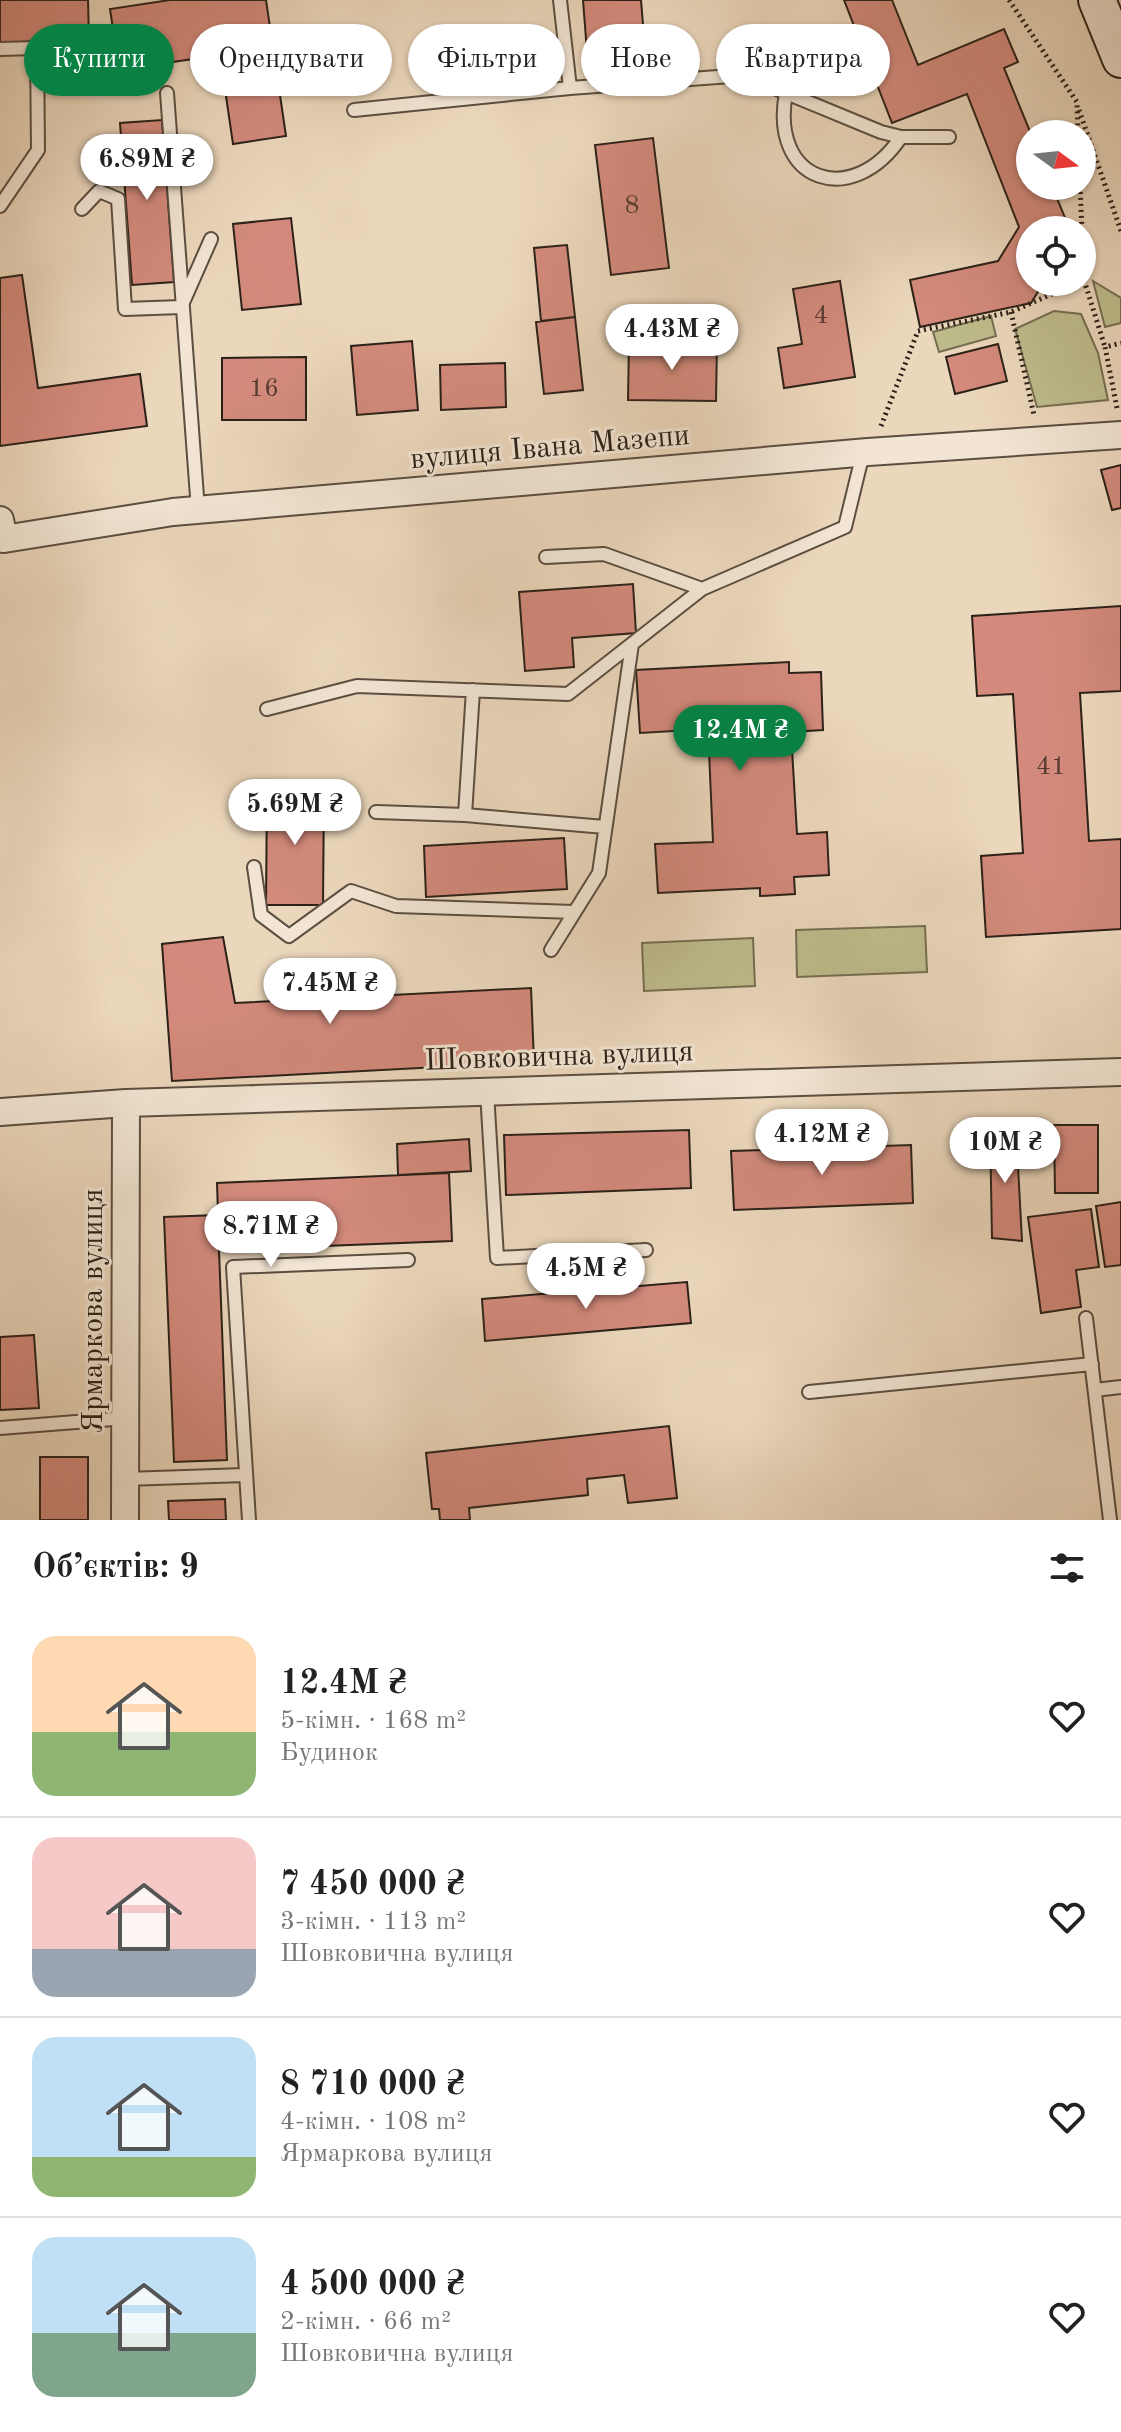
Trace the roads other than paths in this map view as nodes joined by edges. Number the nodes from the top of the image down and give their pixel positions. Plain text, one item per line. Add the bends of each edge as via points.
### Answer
1 (560, 0) edge
2 (1097, 0) edge
3 (0, 49) edge
4 (1119, 50) edge
5 (716, 77) edge
6 (570, 88) junction
7 (167, 96) edge
8 (785, 96) edge
9 (793, 96) edge
10 (354, 110) dead end
11 (901, 137) junction
12 (949, 137) dead end
13 (0, 206) edge
14 (82, 209) dead end
15 (211, 239) dead end
16 (181, 307) junction
17 (1121, 435) edge
18 (866, 452) junction
19 (198, 510) junction
20 (0, 520) edge
21 (546, 557) dead end
22 (702, 589) junction
23 (632, 644) junction
24 (473, 690) junction
25 (267, 709) dead end
26 (376, 812) dead end
27 (465, 815) junction
28 (605, 827) junction
29 (254, 867) dead end
30 (574, 912) junction
31 (551, 950) dead end
32 (1121, 1072) edge
33 (487, 1092) junction
34 (126, 1103) junction
35 (0, 1112) edge
36 (646, 1250) dead end
37 (408, 1260) dead end
38 (1086, 1318) dead end
39 (1092, 1364) junction
40 (1121, 1387) edge
41 (1095, 1390) junction
42 (809, 1392) dead end
43 (126, 1418) junction
44 (0, 1428) edge
45 (245, 1475) junction
46 (125, 1479) junction
47 (125, 1520) edge
48 (249, 1520) edge
49 (1110, 1520) edge

1 - 6 lane
2 - 4 street
3 - 13 lane via 37,48 38,150
5 - 6 lane
6 - 10 lane
7 - 16 lane
8 - 11 lane via 782,114 787,144 799,166 829,179 862,175 887,158
9 - 11 lane
11 - 12 lane
14 - 16 lane via 99,191 118,199 125,309
15 - 16 lane
16 - 19 lane
17 - 18 street, вулиця Івана Мазепи
18 - 19 street, вулиця Івана Мазепи
18 - 22 lane via 845,527
19 - 20 street, вулиця Івана Мазепи via 4,539
21 - 22 lane via 604,554
22 - 23 lane
23 - 24 lane via 568,694
23 - 28 lane
24 - 25 lane via 357,686
24 - 27 lane
26 - 27 lane
27 - 28 lane
28 - 30 lane via 599,873
29 - 30 lane via 261,915 289,936 351,891 396,906
30 - 31 lane
32 - 33 street, Шовковична вулиця
33 - 34 street, Шовковична вулиця
33 - 36 lane via 497,1258
34 - 35 street, Шовковична вулиця
34 - 43 street, Ярмаркова вулиця
37 - 45 lane via 233,1267
38 - 39 lane
39 - 41 lane
39 - 42 lane
40 - 41 lane
41 - 49 lane
43 - 44 lane
43 - 46 street, Ярмаркова вулиця
45 - 46 lane
45 - 48 lane
46 - 47 street, Ярмаркова вулиця

